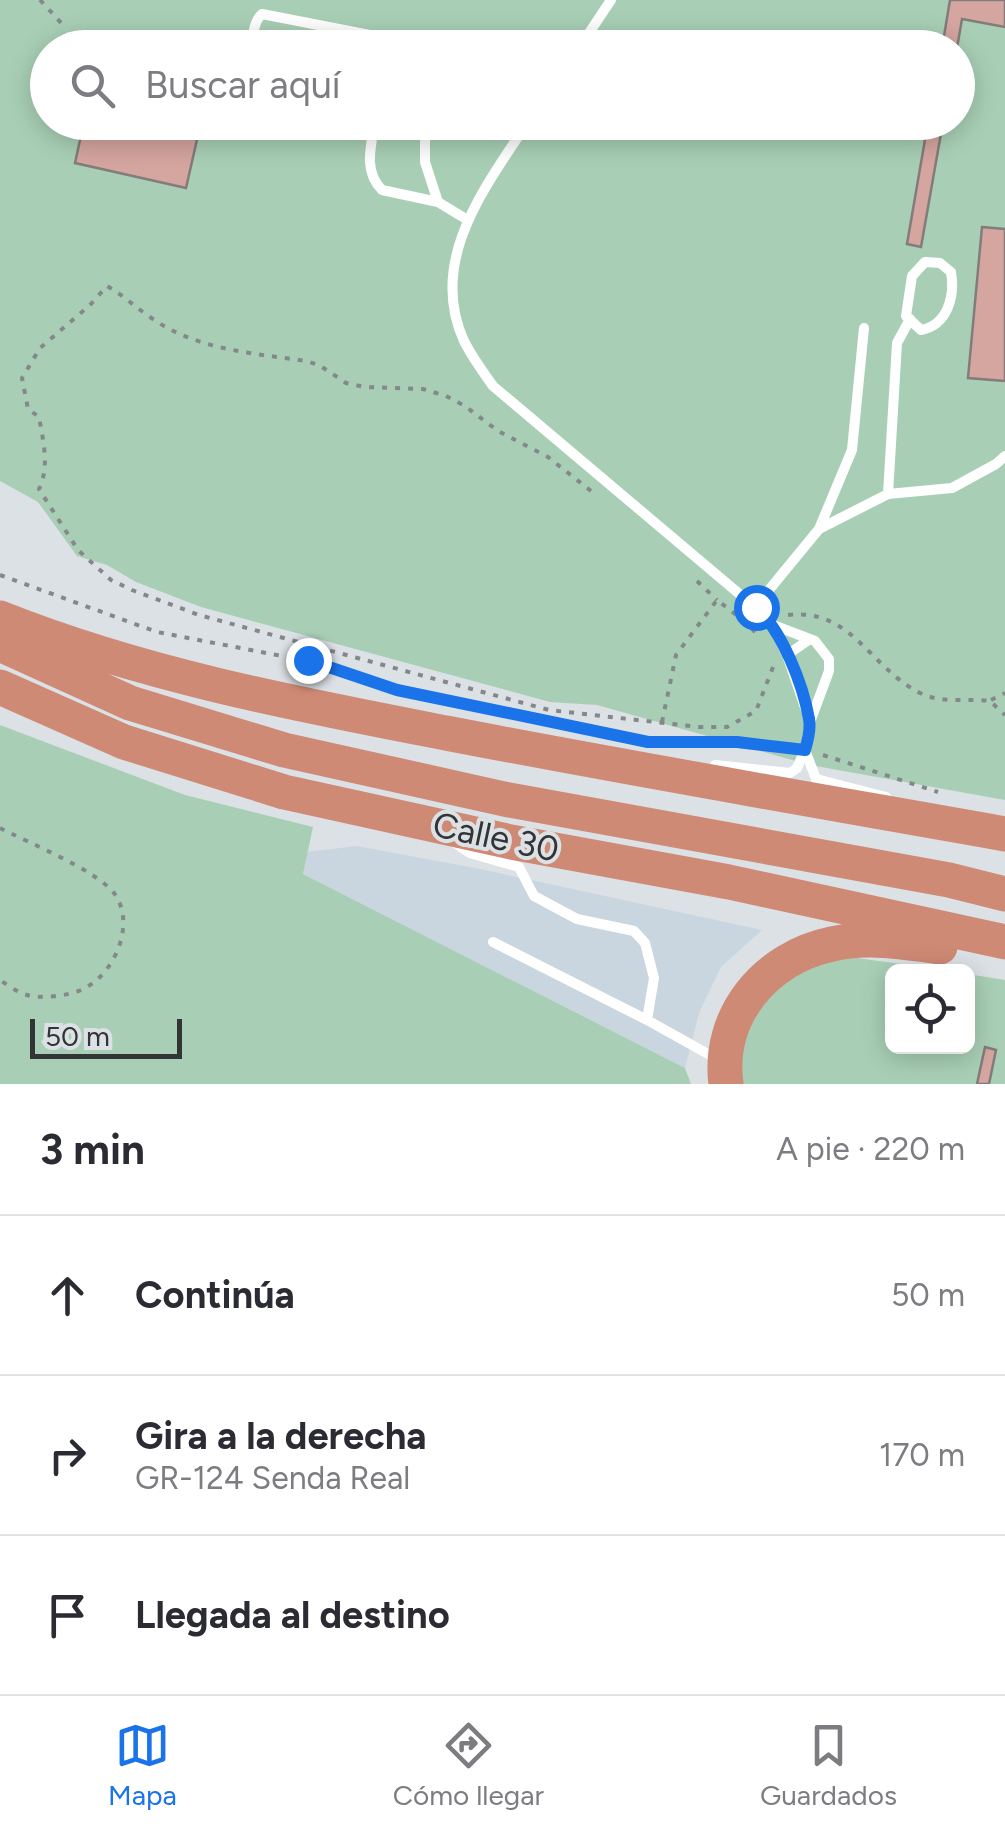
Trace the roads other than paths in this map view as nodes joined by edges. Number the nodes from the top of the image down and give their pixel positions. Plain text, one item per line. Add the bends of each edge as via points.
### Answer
1 (611, 0) edge
2 (254, 30) edge
3 (344, 30) edge
4 (591, 30) edge
5 (372, 140) edge
6 (425, 140) edge
7 (517, 140) edge
8 (438, 202) junction
9 (466, 220) junction
10 (910, 320) junction
11 (864, 328) dead end
12 (1005, 456) edge
13 (888, 494) junction
14 (818, 528) junction
15 (756, 607) junction
16 (0, 618) edge
17 (771, 622) junction
18 (810, 639) junction
19 (0, 644) edge
20 (782, 657) junction
21 (0, 687) edge
22 (0, 702) edge
23 (51, 710) junction
24 (810, 722) junction
25 (805, 750) junction
26 (688, 764) dead end
27 (706, 764) dead end
28 (614, 766) junction
29 (955, 811) junction
30 (425, 823) junction
31 (1005, 834) edge
32 (1005, 894) edge
33 (493, 942) dead end
34 (1005, 942) edge
35 (1005, 955) edge
36 (647, 1020) junction
37 (725, 1073) edge

1 - 4 lane
2 - 3 lane via 262,14
5 - 8 lane via 369,160 382,190
6 - 8 lane
7 - 9 lane
8 - 9 lane
9 - 15 lane via 452,282 455,308 464,339 493,386
10 - 10 lane via 921,330 941,322 954,287 951,272 940,264 924,262 912,276
10 - 13 lane via 897,343
11 - 14 lane via 852,450
12 - 13 lane via 952,488
13 - 14 lane
14 - 15 lane
15 - 17 lane
16 - 28 highway via 261,697
17 - 18 lane
17 - 20 lane
18 - 20 lane
18 - 24 lane via 822,647 829,671
19 - 32 highway, Calle 30 via 130,702 284,750
20 - 24 lane
21 - 23 highway, Calle 30
22 - 23 lane
23 - 30 highway, Calle 30 via 124,742 284,792
24 - 25 lane
25 - 27 lane via 790,773
25 - 29 lane via 822,782
26 - 28 lane
28 - 29 highway
29 - 31 highway
30 - 34 highway, Calle 30
30 - 36 lane via 470,853 519,867 534,896 577,918 634,931 645,943 654,978
33 - 36 lane
35 - 37 highway via 876,940 806,952 782,963 746,998 726,1039
36 - 37 lane

